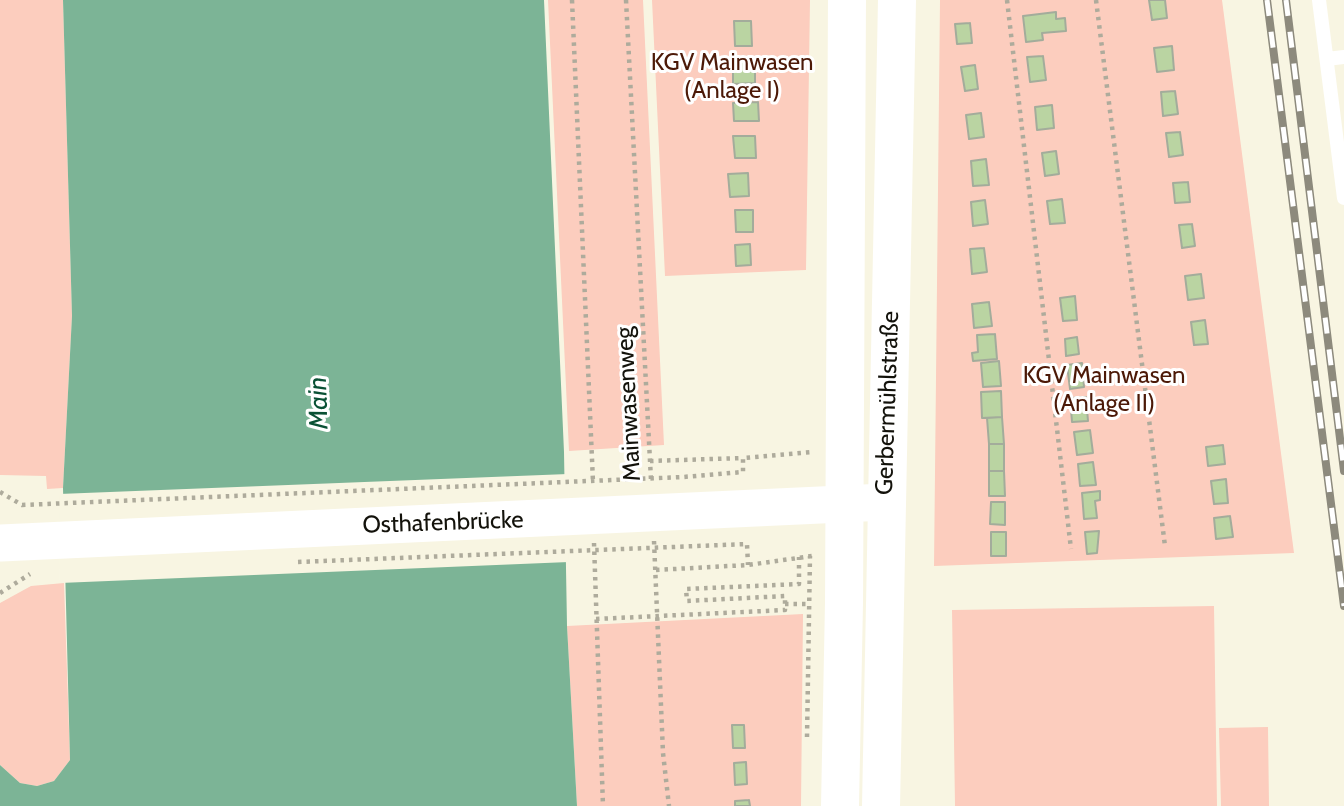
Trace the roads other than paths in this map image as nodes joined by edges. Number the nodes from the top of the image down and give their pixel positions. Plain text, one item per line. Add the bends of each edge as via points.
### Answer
1 (847, 0) edge
2 (897, 0) edge
3 (1319, 0) edge
4 (1344, 57) edge
5 (1327, 59) junction
6 (1344, 198) edge
7 (885, 502) junction
8 (844, 504) junction
9 (0, 543) edge
10 (840, 806) edge
11 (881, 806) edge

1 - 8 main road, Gerbermühlstraße
2 - 7 main road, Gerbermühlstraße
3 - 5 lane
4 - 5 lane
5 - 6 lane
7 - 8 street, Osthafenbrücke
7 - 11 main road, Gerbermühlstraße
8 - 9 street, Osthafenbrücke via 677,516
8 - 10 main road, Gerbermühlstraße

